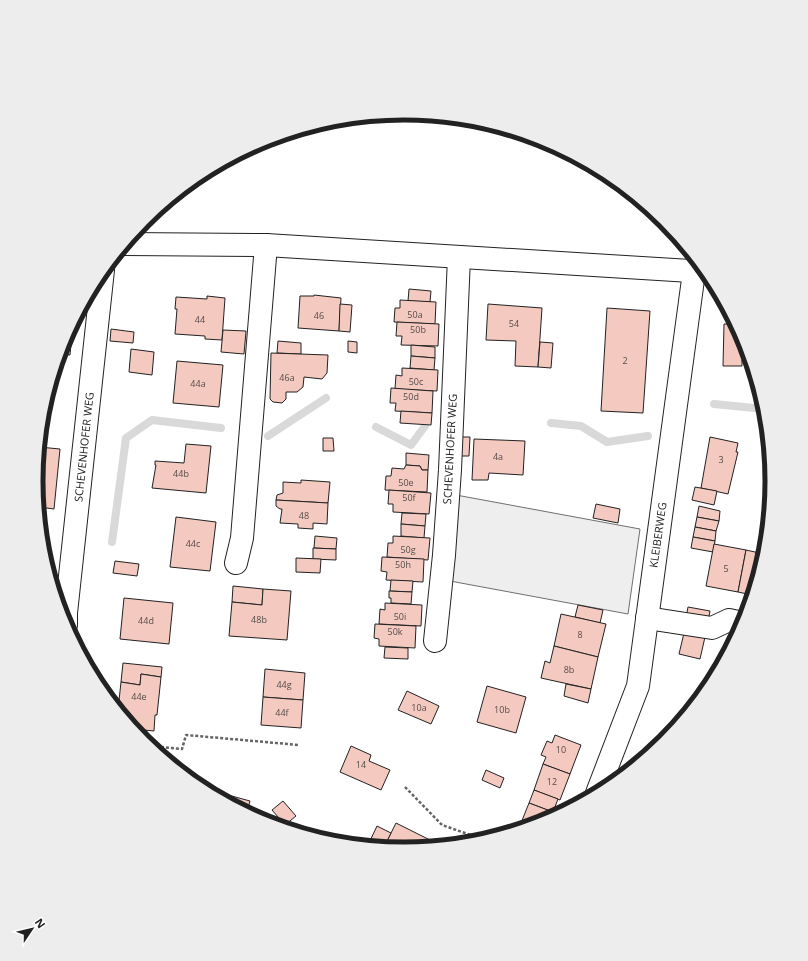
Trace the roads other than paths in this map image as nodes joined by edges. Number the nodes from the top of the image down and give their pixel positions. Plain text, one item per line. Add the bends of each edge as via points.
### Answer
1 (131, 244) edge
2 (266, 245) junction
3 (459, 257) junction
4 (698, 272) edge
5 (700, 274) edge
6 (102, 284) edge
7 (236, 563) dead end
8 (66, 609) edge
9 (647, 618) junction
10 (737, 622) edge
11 (435, 640) dead end
12 (601, 783) edge

1 - 2 street
2 - 3 street
2 - 7 street via 242,538
3 - 4 street
3 - 11 street, SCHEVENHOFER WEG via 450,470
5 - 9 street, KLEIBERWEG
6 - 8 street, SCHEVENHOFER WEG
9 - 10 street via 712,628 729,620
9 - 12 street, KLEIBERWEG via 638,686

